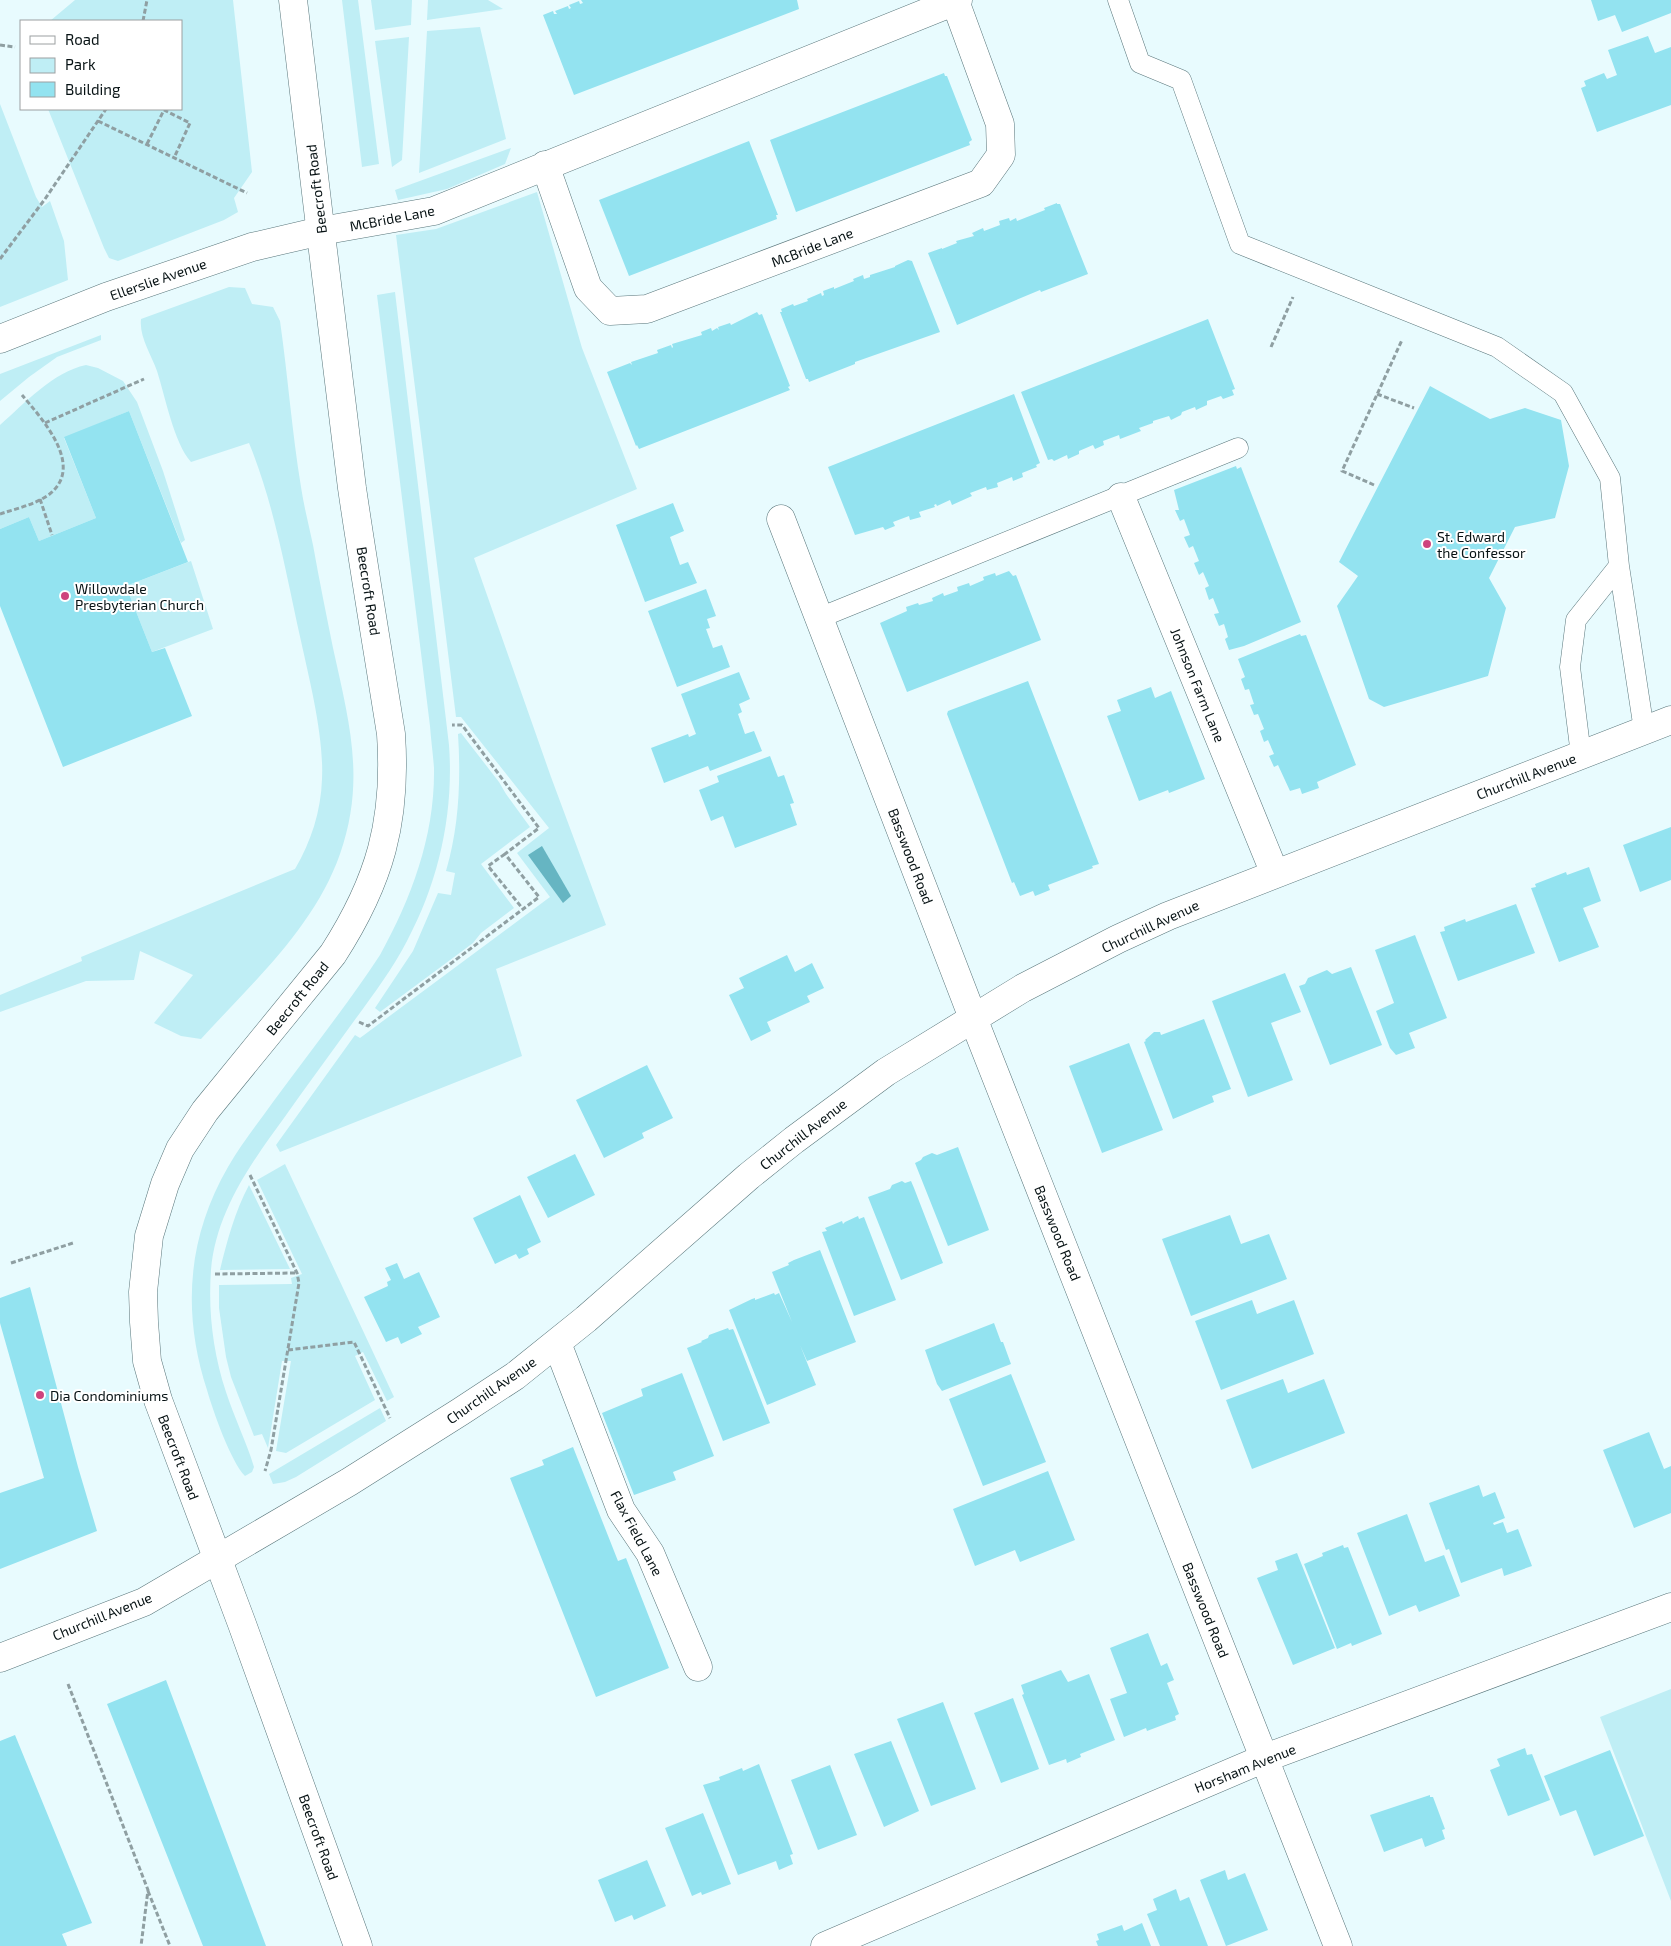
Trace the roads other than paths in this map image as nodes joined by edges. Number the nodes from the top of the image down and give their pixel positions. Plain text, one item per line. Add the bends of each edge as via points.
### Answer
1 (293, 0) edge
2 (1118, 0) edge
3 (956, 1) edge
4 (545, 165) junction
5 (321, 231) junction
6 (0, 340) edge
7 (1238, 448) dead end
8 (1121, 497) junction
9 (781, 519) dead end
10 (1619, 566) junction
11 (819, 618) junction
12 (1671, 720) edge
13 (1644, 730) junction
14 (1581, 755) junction
15 (1275, 874) junction
16 (972, 1018) junction
17 (557, 1343) junction
18 (217, 1559) junction
19 (1671, 1607) edge
20 (0, 1658) edge
21 (698, 1667) dead end
22 (1265, 1758) junction
23 (358, 1946) edge
24 (825, 1946) edge
25 (1338, 1946) edge

1 - 5 street, Beecroft Road
2 - 10 lane via 1140,63 1181,80 1240,244 1497,347 1564,393 1610,478
3 - 4 street, McBride Lane
3 - 4 street, McBride Lane via 1000,124 1001,155 980,183 647,309 610,311 588,288
4 - 5 street, McBride Lane via 434,211
5 - 6 street, Ellerslie Avenue via 252,246 106,297
5 - 18 street, Beecroft Road via 353,490 394,770 385,843 359,911 333,954 219,1093 189,1135 165,1184 149,1236 143,1292 147,1362
7 - 8 lane
8 - 11 lane
8 - 15 street, Johnson Farm Lane
9 - 11 street, Basswood Road
10 - 13 lane
10 - 14 lane via 1576,620 1570,667
11 - 16 street, Basswood Road
12 - 13 street, Churchill Avenue
13 - 14 street, Churchill Avenue
14 - 15 street, Churchill Avenue
15 - 16 street, Churchill Avenue via 1118,939
16 - 17 street, Churchill Avenue via 886,1072 794,1140
16 - 22 street, Basswood Road
17 - 18 street, Churchill Avenue via 515,1376 404,1447
17 - 21 street, Flax Field Lane via 621,1510 650,1553
18 - 20 street, Churchill Avenue via 144,1602
18 - 23 street, Beecroft Road
19 - 22 street, Horsham Avenue
22 - 24 street, Horsham Avenue
22 - 25 street, Basswood Road

